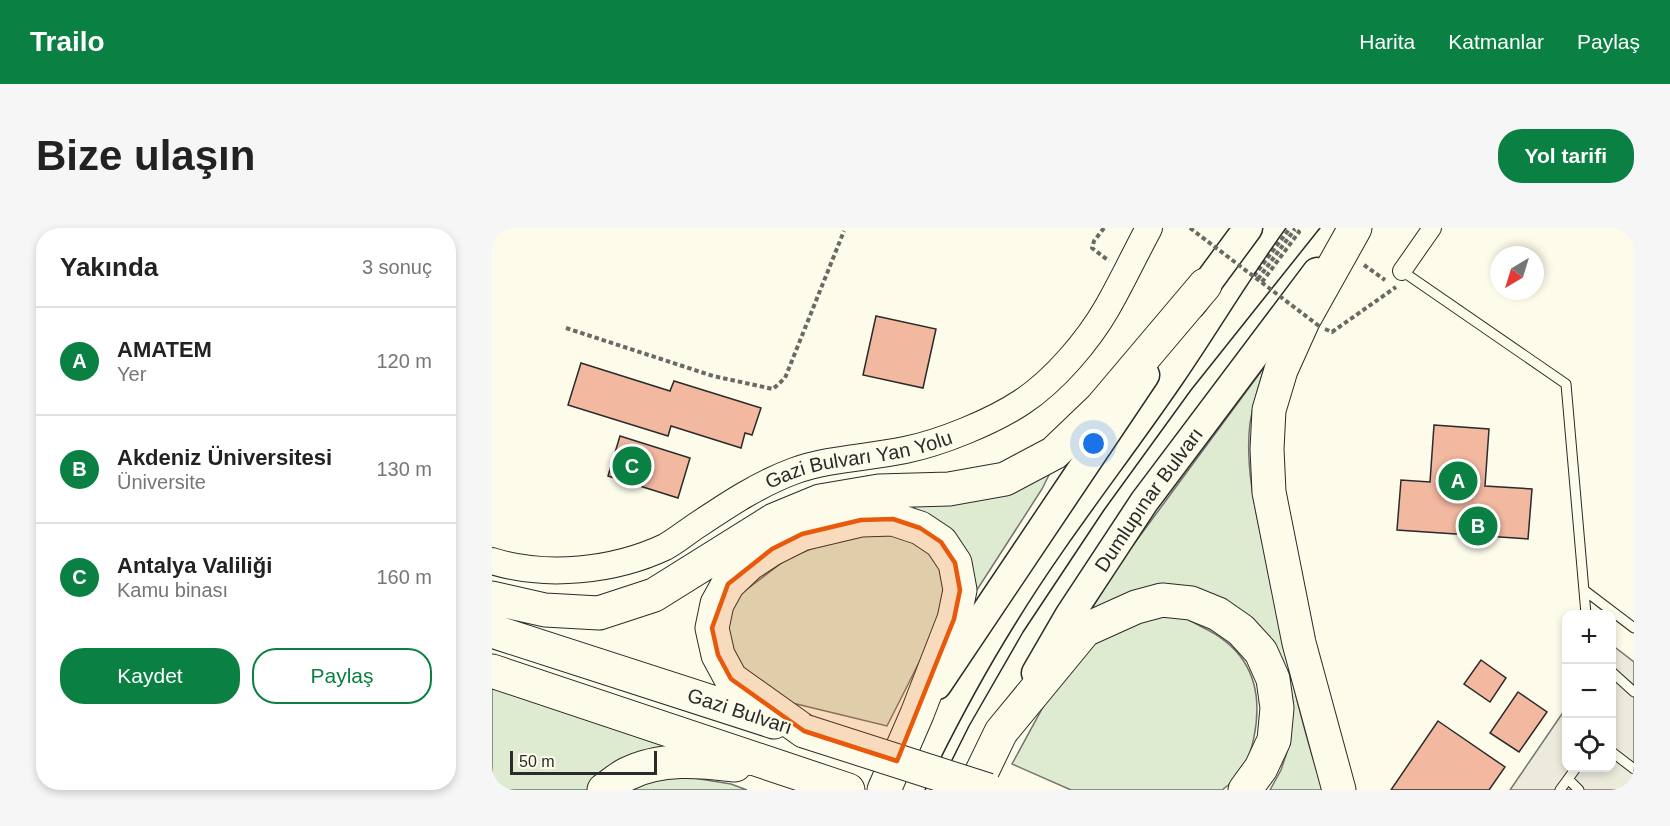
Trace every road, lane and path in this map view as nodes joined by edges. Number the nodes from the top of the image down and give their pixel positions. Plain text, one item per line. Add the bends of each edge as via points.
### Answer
1 (1104, 228) edge
2 (1149, 228) edge
3 (1190, 228) edge
4 (1248, 228) edge
5 (1294, 228) edge
6 (1353, 228) edge
7 (1432, 228) edge
8 (844, 231) dead end
9 (1094, 241) dead end
10 (1358, 261) dead end
11 (1402, 271) joint
12 (1257, 275) junction
13 (1264, 280) junction
14 (1205, 285) junction
15 (566, 328) dead end
16 (492, 561) edge
17 (1584, 590) junction
18 (492, 598) edge
19 (1586, 610) edge
20 (1634, 628) edge
21 (492, 631) edge
22 (492, 670) edge
23 (1616, 676) edge
24 (1634, 692) edge
25 (917, 714) junction
26 (804, 731) junction
27 (1001, 732) junction
28 (1616, 756) edge
29 (1634, 769) edge
30 (793, 771) junction
31 (1573, 772) edge
32 (1568, 779) junction
33 (604, 790) edge
34 (848, 790) edge
35 (884, 790) edge
36 (973, 790) edge
37 (988, 790) edge
38 (1245, 790) edge
39 (1340, 790) edge
40 (1560, 790) edge
41 (1579, 790) edge

1 - 9 path
2 - 16 main road, Gazi Bulvarı Yan Yolu via 1107,308 1086,338 1054,375 1022,402 954,435 905,450 840,459 794,471 744,494 665,546 615,564 558,571
3 - 12 path, bridge
4 - 14 main road
5 - 12 path
5 - 13 path via 1299,232
6 - 27 main road, Dumlupınar Bulvarı via 1144,502 1069,616
6 - 39 highway via 1281,370 1269,410 1267,449 1269,492 1299,643
7 - 11 street
8 - 15 path via 785,378 772,389 713,376
10 - 13 path, bridge via 1396,287 1332,332 1319,326
11 - 17 lane via 1566,384
12 - 13 path, bridge
14 - 18 highway via 1101,408 1054,453 1005,479 950,489 879,491 820,501 774,520 654,595 599,613 545,610
14 - 25 main road
17 - 19 lane
17 - 20 lane
21 - 26 highway, Gazi Bulvarı
22 - 30 highway, Gazi Bulvarı
23 - 24 lane
25 - 26 highway via 954,619 960,590 955,563 941,542 920,528 893,519 861,520 802,534 772,549 728,584 717,604 712,627 718,655 731,679
25 - 35 highway
26 - 37 highway, Gazi Bulvarı, bridge
27 - 36 highway, Dumlupınar Bulvarı
27 - 38 highway via 1085,630 1162,600 1191,603 1218,614 1241,630 1261,652 1272,679 1277,708 1274,740
28 - 29 lane
30 - 33 highway via 696,761 658,763 628,774
30 - 34 highway, Gazi Bulvarı
31 - 32 lane
32 - 40 lane
32 - 41 lane

